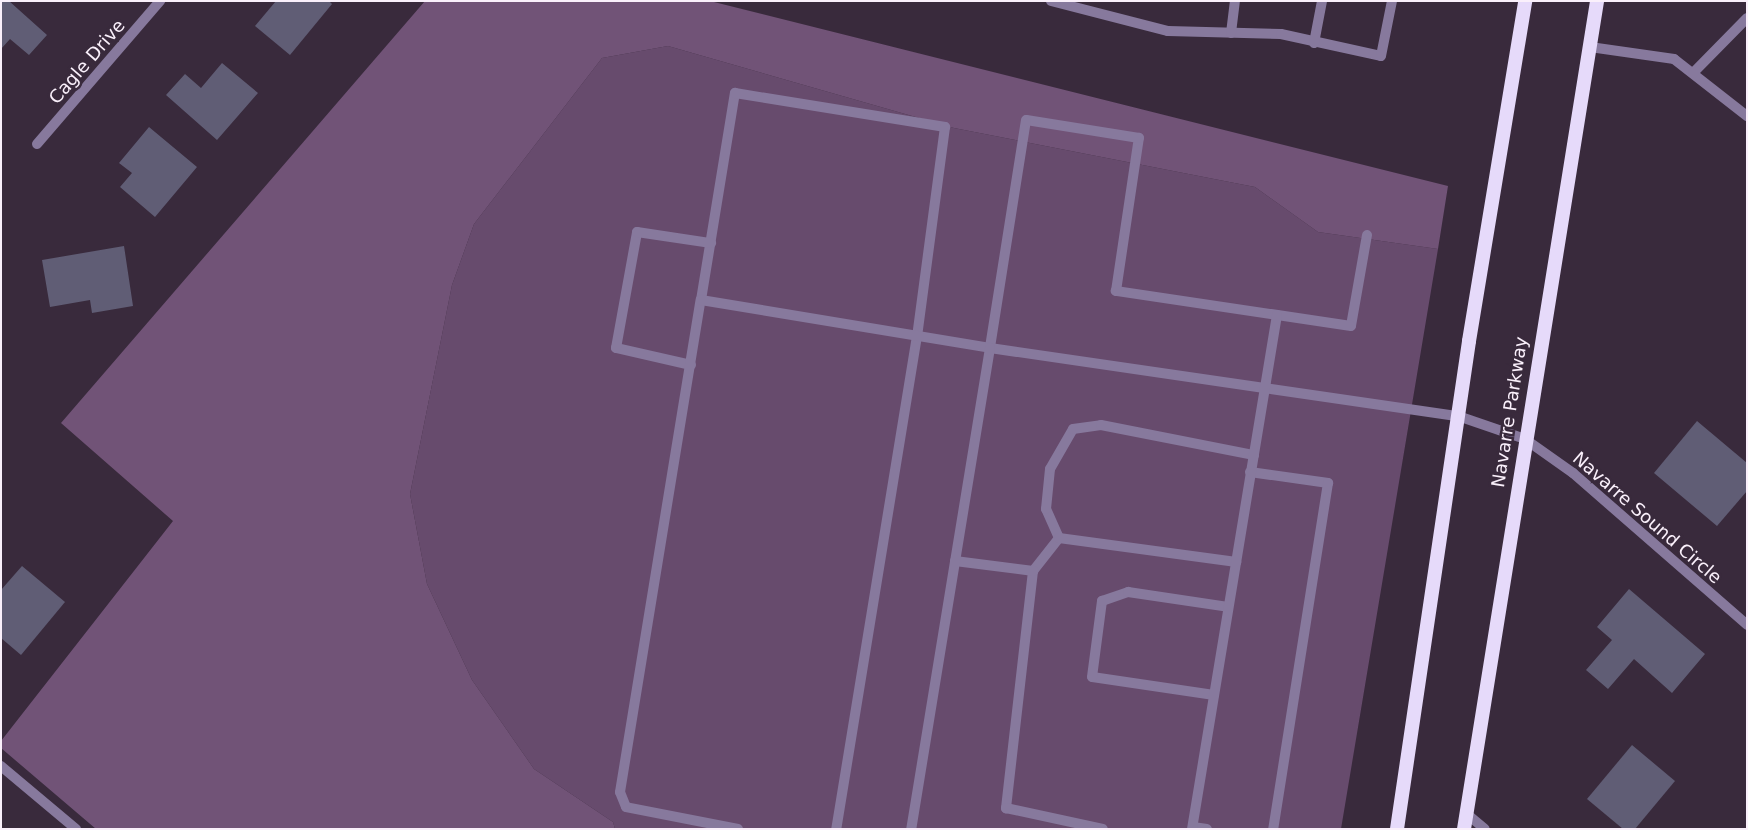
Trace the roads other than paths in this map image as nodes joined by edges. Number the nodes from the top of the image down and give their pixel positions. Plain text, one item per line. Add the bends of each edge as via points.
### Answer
1 (160, 1) edge
2 (1052, 1) edge
3 (1235, 1) edge
4 (1322, 1) edge
5 (1392, 1) edge
6 (1525, 1) edge
7 (1597, 1) edge
8 (1747, 18) edge
9 (1231, 33) junction
10 (1314, 43) junction
11 (1590, 47) junction
12 (1693, 73) junction
13 (1747, 116) edge
14 (37, 144) dead end
15 (1367, 235) dead end
16 (711, 244) junction
17 (701, 300) junction
18 (1277, 315) junction
19 (917, 336) junction
20 (990, 348) junction
21 (690, 365) junction
22 (1266, 388) junction
23 (1458, 416) junction
24 (1525, 438) junction
25 (1254, 455) junction
26 (1250, 472) junction
27 (1058, 538) junction
28 (955, 561) junction
29 (1236, 562) junction
30 (1033, 571) junction
31 (1228, 607) junction
32 (1747, 625) edge
33 (1214, 695) junction
34 (1, 766) edge
35 (1467, 814) junction
36 (1192, 828) edge
37 (76, 829) edge
38 (738, 829) edge
39 (836, 829) edge
40 (911, 829) edge
41 (1103, 829) edge
42 (1207, 829) edge
43 (1273, 829) edge
44 (1397, 829) edge
45 (1464, 829) edge
46 (1485, 829) edge

1 - 14 street, Cagle Drive
2 - 9 street via 1168,32
3 - 9 street
4 - 10 street
5 - 10 street via 1381,56
6 - 23 highway
7 - 11 highway, Navarre Parkway
8 - 12 street
9 - 10 street via 1281,34
11 - 12 street via 1674,59
11 - 24 highway, Navarre Parkway
12 - 13 street
15 - 18 street via 1351,326
16 - 17 street
16 - 19 street via 735,93 945,127
16 - 21 street via 637,232 616,348
17 - 19 street, Navarre Sound Circle
17 - 21 street
18 - 20 street via 1116,291 1139,138 1026,120
18 - 22 street
19 - 20 street, Navarre Sound Circle
19 - 39 street
20 - 22 street, Navarre Sound Circle
20 - 28 street
21 - 38 street via 620,792 626,807
22 - 23 street, Navarre Sound Circle
22 - 25 street
23 - 24 street, Navarre Sound Circle
23 - 44 highway
24 - 32 street, Navarre Sound Circle via 1573,473
24 - 35 highway, Navarre Parkway
25 - 26 street
25 - 27 street via 1101,425 1073,429 1050,468 1046,509
26 - 29 street
26 - 43 street via 1328,483
27 - 29 street
27 - 30 street
28 - 30 street
28 - 40 street
29 - 31 street
30 - 41 street via 1006,808
31 - 33 street
31 - 33 street via 1128,592 1102,601 1092,677
33 - 36 street
34 - 37 street
35 - 45 highway, Navarre Parkway
35 - 46 street
36 - 42 street

